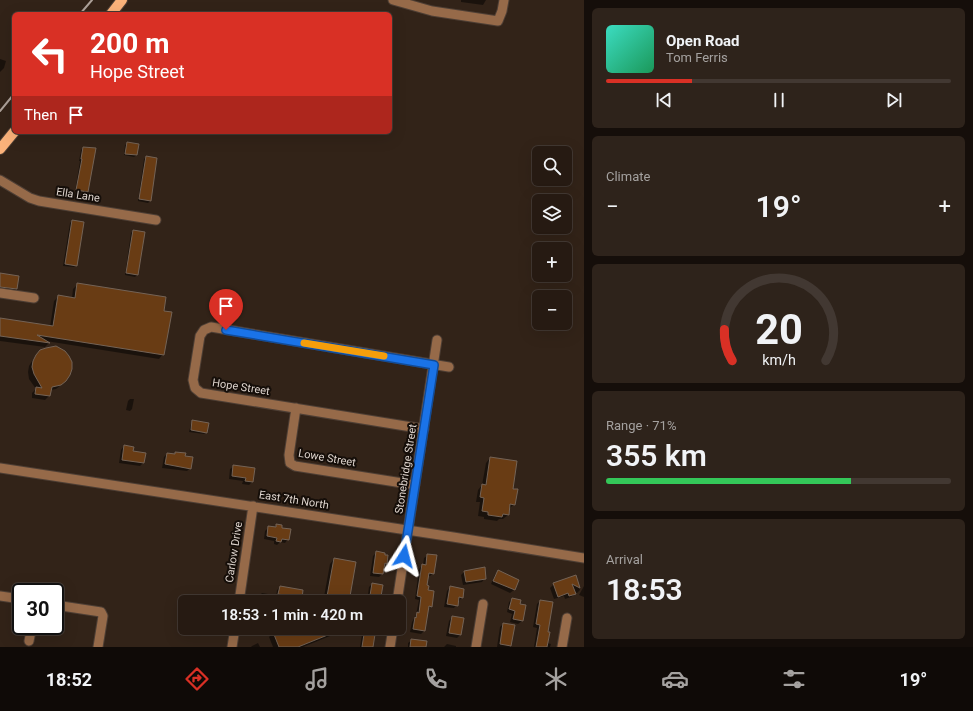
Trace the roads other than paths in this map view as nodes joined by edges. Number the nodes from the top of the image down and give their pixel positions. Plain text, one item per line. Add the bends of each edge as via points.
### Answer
1 (122, 0) edge
2 (393, 0) edge
3 (504, 0) edge
4 (113, 12) edge
5 (12, 134) edge
6 (0, 149) edge
7 (0, 180) edge
8 (156, 220) dead end
9 (0, 293) edge
10 (34, 298) dead end
11 (437, 340) dead end
12 (434, 365) junction
13 (449, 367) dead end
14 (296, 408) junction
15 (424, 429) junction
16 (0, 468) edge
17 (415, 485) junction
18 (253, 506) junction
19 (408, 530) junction
20 (584, 558) edge
21 (240, 595) edge
22 (398, 595) edge
23 (0, 596) edge
24 (12, 598) edge
25 (482, 604) dead end
26 (64, 606) edge
27 (566, 618) dead end
28 (30, 635) edge
29 (234, 635) edge
30 (392, 635) edge
31 (29, 640) dead end
32 (98, 647) edge
33 (232, 647) edge
34 (390, 647) edge
35 (476, 647) edge
36 (562, 647) edge

1 - 4 main road
2 - 3 street via 432,11 498,21
5 - 6 main road
7 - 8 street, Ella Lane via 39,201
9 - 10 street
11 - 12 street, Stonebridge Street
12 - 13 street, Hope Street
12 - 14 street, Hope Street via 211,327 204,330 200,336 194,372 195,388 201,393
12 - 15 street, Stonebridge Street
14 - 15 street, Hope Street
14 - 17 street, Lowe Street via 290,463 295,466
15 - 17 street, Stonebridge Street
16 - 18 street, East 7th North
17 - 19 street, Stonebridge Street
18 - 19 street, East 7th North
18 - 21 street, Carlow Drive
19 - 20 street, East 7th North
19 - 22 street, Stonebridge Street
23 - 24 street
25 - 35 street
26 - 32 street via 101,612 103,616
27 - 36 street
28 - 31 street
29 - 33 street
30 - 34 street

